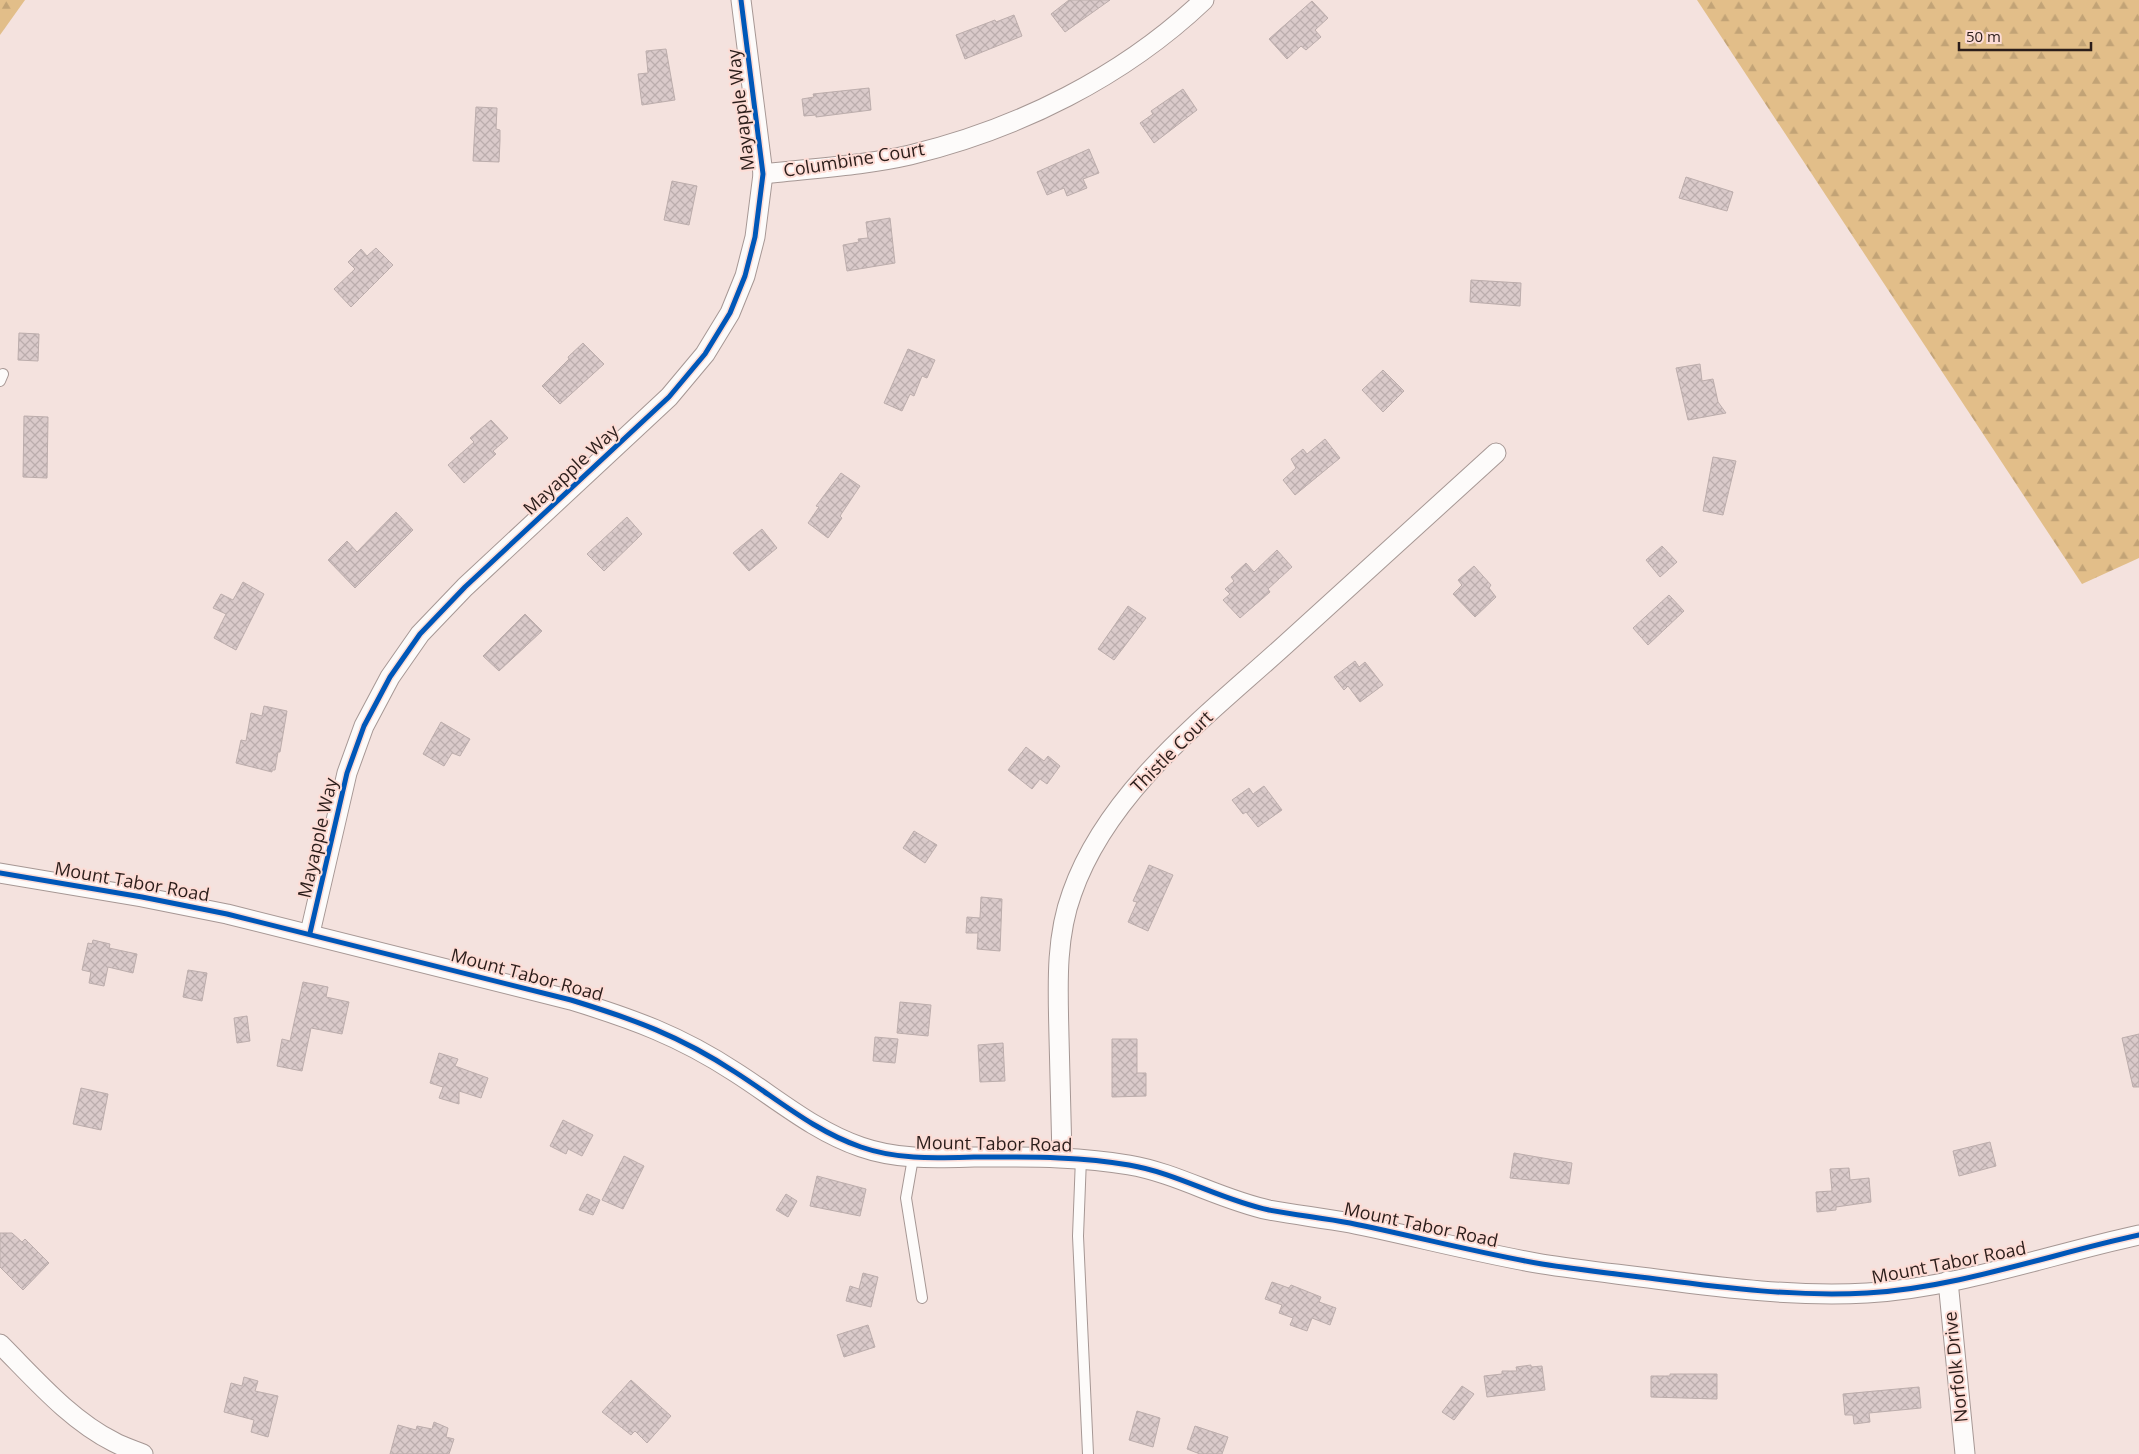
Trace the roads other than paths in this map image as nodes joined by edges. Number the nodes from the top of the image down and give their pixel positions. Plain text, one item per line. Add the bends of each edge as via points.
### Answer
1 (741, 0) edge
2 (1204, 0) edge
3 (763, 174) junction
4 (1496, 453) dead end
5 (0, 873) edge
6 (310, 933) junction
7 (1062, 1157) junction
8 (913, 1158) junction
9 (1081, 1158) junction
10 (2139, 1235) edge
11 (1948, 1281) junction
12 (922, 1298) dead end
13 (0, 1344) edge
14 (142, 1454) edge
15 (1088, 1454) edge
16 (1965, 1454) edge

1 - 3 street, Mayapple Way
2 - 3 street, Columbine Court via 1183,20 1110,72 1018,120 958,142 908,155
3 - 6 street, Mayapple Way via 755,237 745,276 730,313 704,354 669,397 420,634 390,677 364,726 348,773
4 - 7 street, Thistle Court via 1165,756 1116,810 1090,853 1072,893 1062,934 1058,970
5 - 6 street, Mount Tabor Road via 142,896
6 - 8 street, Mount Tabor Road via 571,1000 655,1028 736,1072 821,1130 883,1154
7 - 8 street, Mount Tabor Road
7 - 9 street, Mount Tabor Road
8 - 12 lane via 906,1198
9 - 11 street, Mount Tabor Road via 1136,1166 1267,1210 1545,1264 1762,1292 1816,1295 1870,1293
9 - 15 lane via 1078,1236
10 - 11 street, Mount Tabor Road
11 - 16 street, Norfolk Drive
13 - 14 street via 83,1422 114,1442

